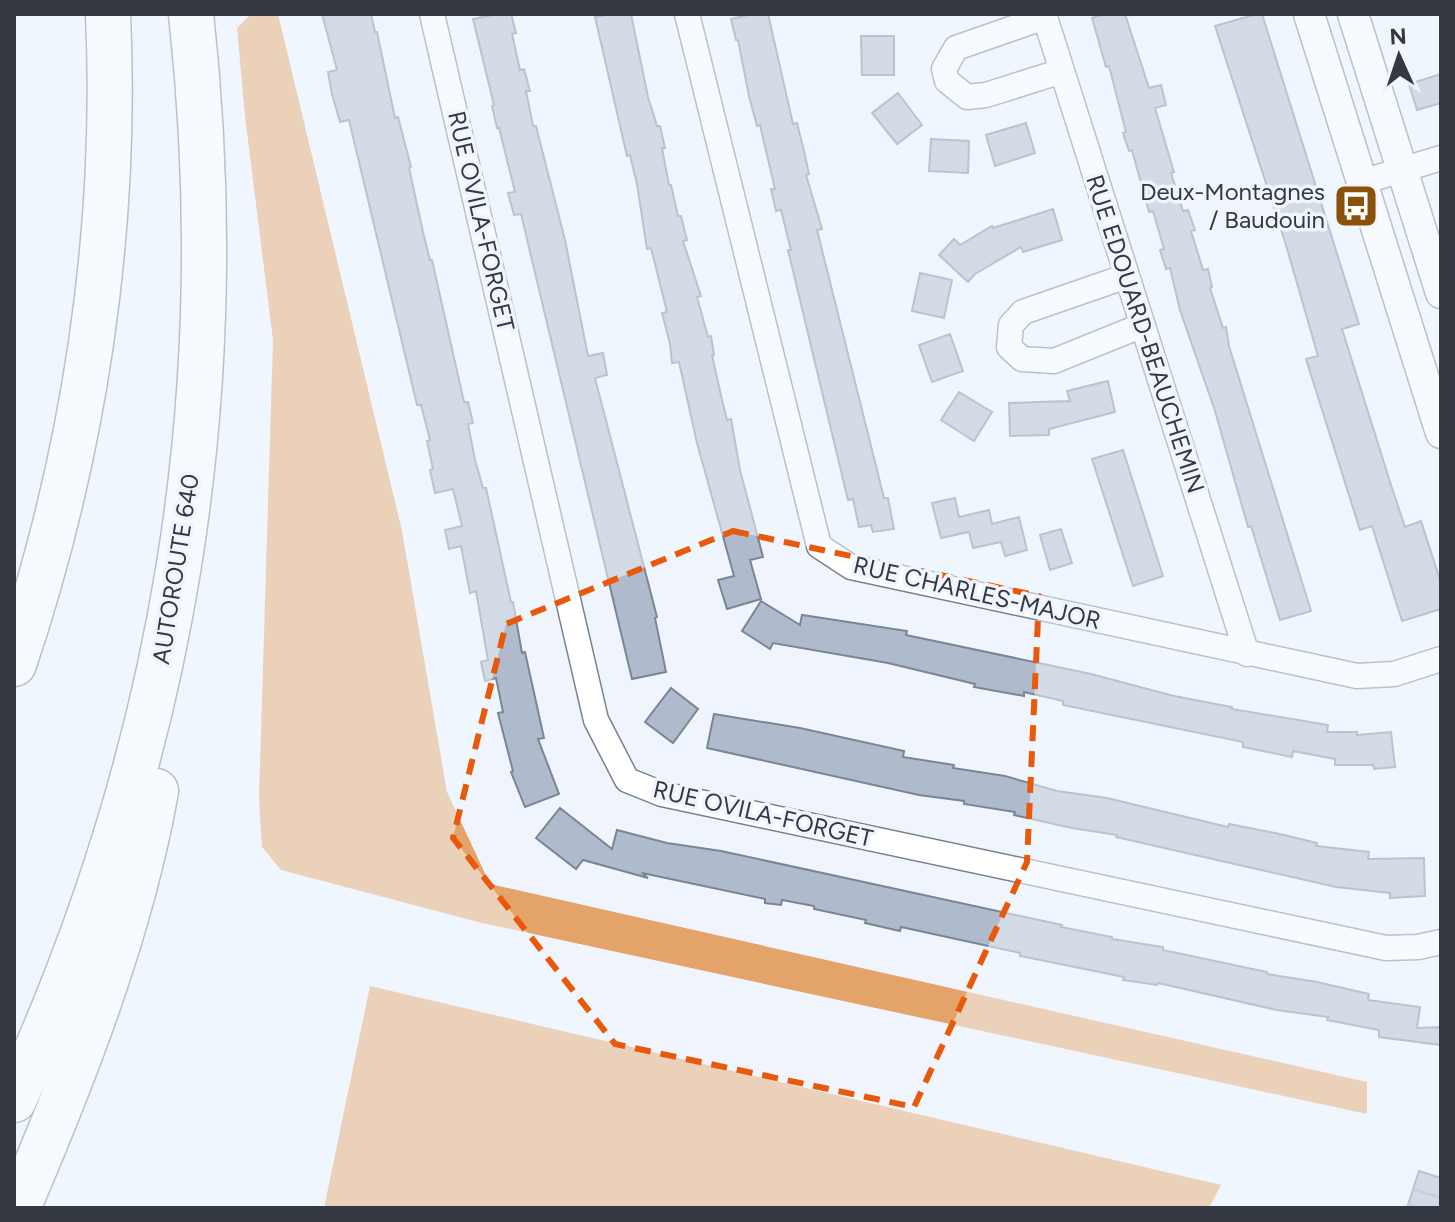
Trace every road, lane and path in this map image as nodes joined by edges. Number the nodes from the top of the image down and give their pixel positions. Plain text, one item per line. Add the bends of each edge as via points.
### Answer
1 (108, 14) edge
2 (191, 14) edge
3 (432, 14) edge
4 (687, 14) edge
5 (1309, 14) edge
6 (1353, 14) edge
7 (1045, 16) edge
8 (1062, 71) junction
9 (1441, 158) edge
10 (1402, 169) junction
11 (1362, 182) junction
12 (1127, 276) junction
13 (1441, 293) edge
14 (1143, 325) junction
15 (1441, 433) edge
16 (1247, 654) junction
17 (1441, 659) edge
18 (14, 664) edge
19 (102, 931) junction
20 (1441, 942) edge
21 (14, 1100) edge
22 (18, 1208) edge

1 - 18 highway via 107,178 90,345 71,457
2 - 19 highway, AUTOROUTE 640 via 203,193 197,420 182,555 132,834
3 - 20 street, RUE OVILA-FORGET via 596,720 627,780 662,794 1386,948
4 - 16 street, RUE CHARLES-MAJOR via 819,546 851,567
5 - 11 street
6 - 10 street
7 - 8 street, RUE EDOUARD-BEAUCHEMIN
7 - 8 street via 956,48 944,69 947,81 967,97
8 - 12 street, RUE EDOUARD-BEAUCHEMIN
9 - 10 street
10 - 11 street
10 - 13 street
11 - 15 street
12 - 14 street, RUE EDOUARD-BEAUCHEMIN
12 - 14 street via 1023,312 1011,325 1009,347 1022,359 1054,361
14 - 16 street, RUE EDOUARD-BEAUCHEMIN
16 - 17 street, RUE CHARLES-MAJOR via 1357,676 1394,674
19 - 21 highway, AUTOROUTE 640 via 50,1019
19 - 22 highway via 82,1048

